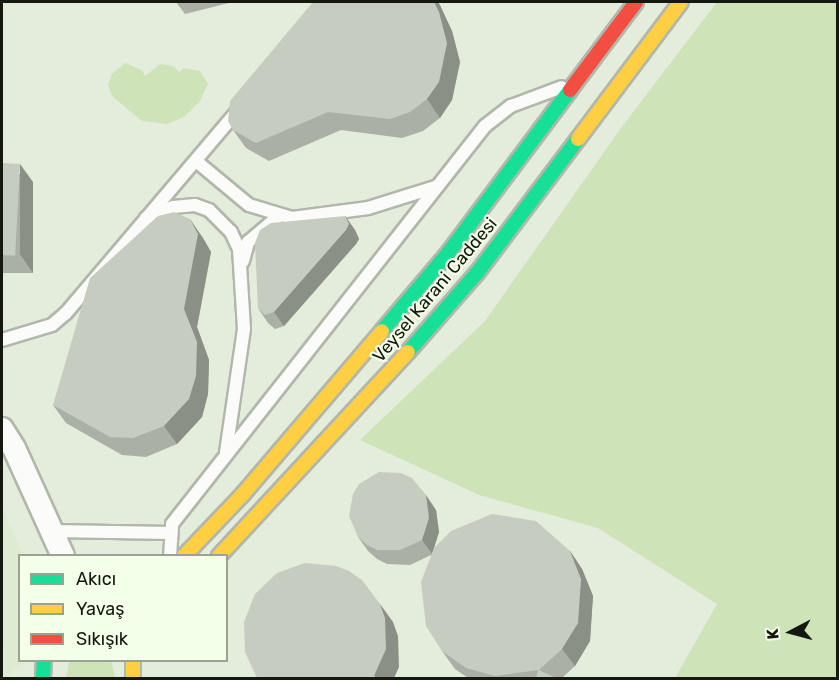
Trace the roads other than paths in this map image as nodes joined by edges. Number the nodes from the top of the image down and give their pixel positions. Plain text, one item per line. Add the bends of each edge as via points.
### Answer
1 (636, 2) edge
2 (681, 2) edge
3 (580, 81) junction
4 (244, 102) edge
5 (196, 161) junction
6 (438, 186) junction
7 (280, 215) junction
8 (145, 218) junction
9 (241, 268) junction
10 (2, 340) edge
11 (2, 429) edge
12 (226, 456) junction
13 (54, 531) junction
14 (171, 534) junction
15 (63, 554) edge
16 (170, 554) edge
17 (185, 554) edge
18 (220, 554) edge
19 (133, 662) edge
20 (43, 669) edge
21 (134, 677) edge
22 (30, 678) edge

1 - 3 street, Veysel Karani Caddesi
2 - 18 street, Veysel Karani Caddesi via 477,273 336,433
3 - 6 lane via 495,116
3 - 17 street, Veysel Karani Caddesi via 449,252 243,494
4 - 5 lane
5 - 7 lane via 249,205
5 - 8 lane
6 - 7 lane via 333,216
6 - 12 lane
7 - 9 lane via 263,225 248,242
8 - 9 lane via 173,207 195,205 209,210 231,232 239,249
8 - 10 lane via 52,326
9 - 12 lane via 244,329
11 - 13 street
12 - 14 lane via 172,524
13 - 14 lane
13 - 15 street
14 - 16 lane
19 - 21 street
20 - 22 street

